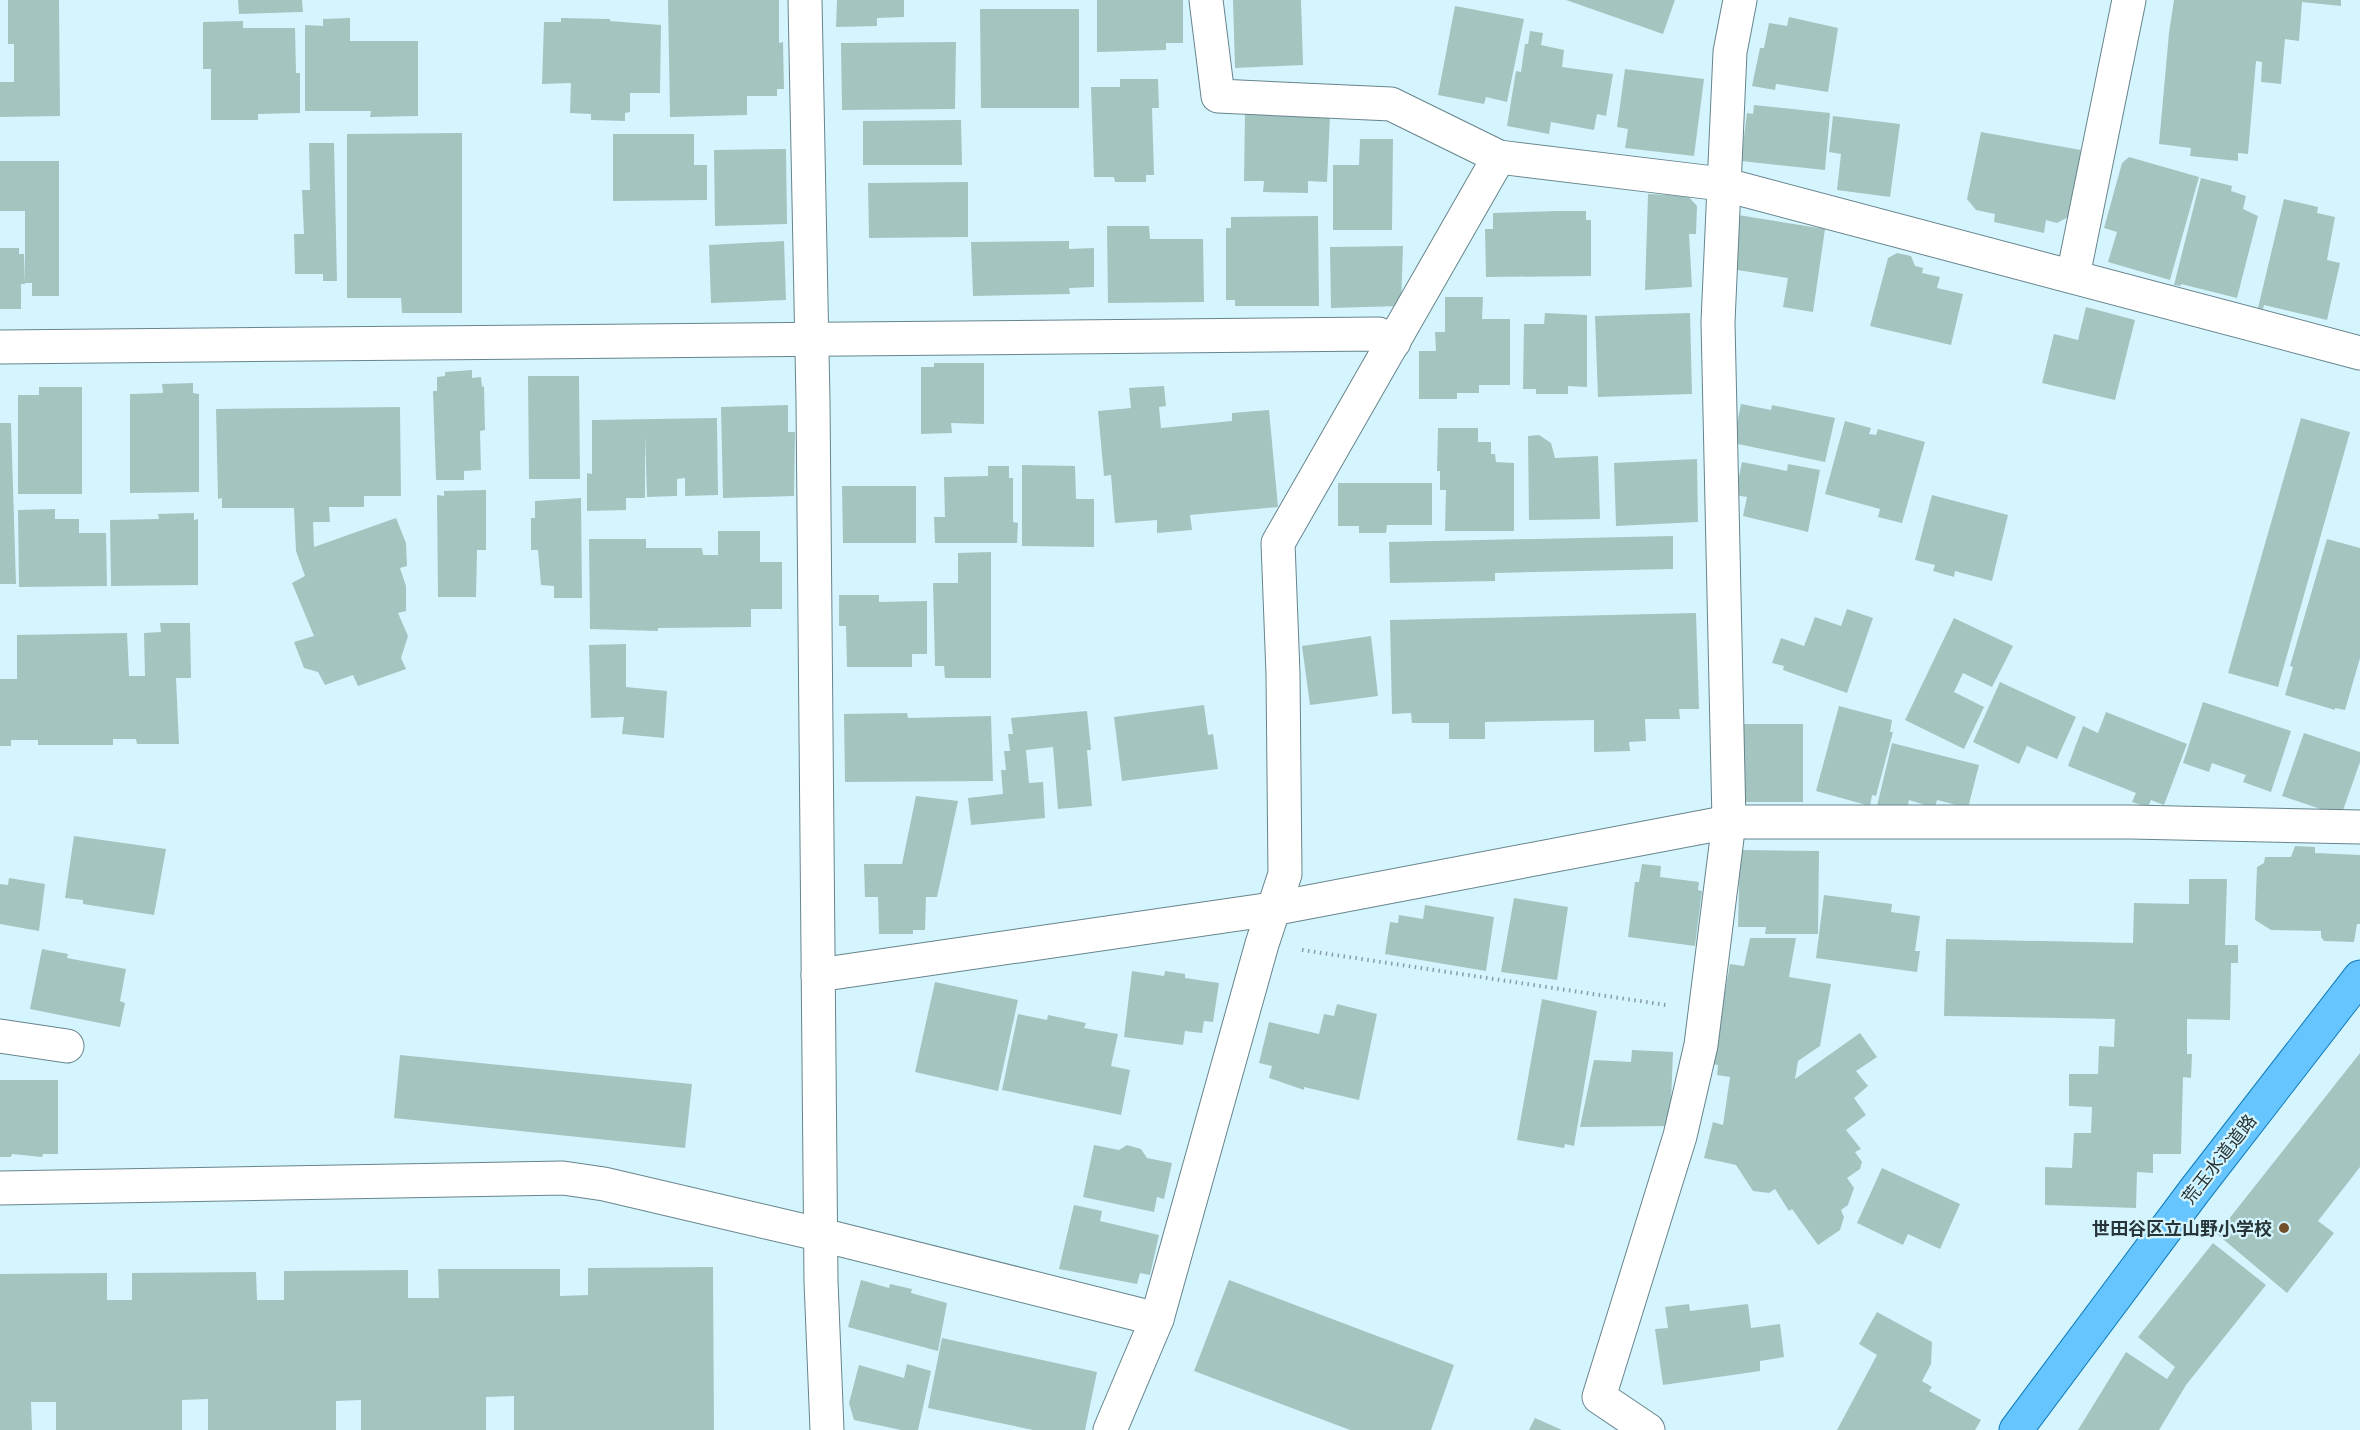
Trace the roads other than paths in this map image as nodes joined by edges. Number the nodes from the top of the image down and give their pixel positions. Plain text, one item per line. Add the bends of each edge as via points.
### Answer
1 (805, 0) edge
2 (1206, 0) edge
3 (1740, 0) edge
4 (2129, 0) edge
5 (1499, 157) junction
6 (1722, 184) junction
7 (2073, 276) junction
8 (811, 339) junction
9 (1394, 342) junction
10 (0, 347) edge
11 (2360, 353) edge
12 (1729, 822) junction
13 (2360, 827) edge
14 (1272, 909) junction
15 (818, 975) junction
16 (2360, 977) edge
17 (0, 1036) edge
18 (67, 1046) dead end
19 (0, 1188) edge
20 (822, 1235) junction
21 (1157, 1319) junction
22 (826, 1430) edge
23 (1110, 1430) edge
24 (1648, 1430) edge
25 (2016, 1430) edge

1 - 8 street
2 - 5 street via 1218,96 1391,104
3 - 6 street via 1730,52
4 - 7 street
5 - 6 street
5 - 9 street
6 - 7 street
6 - 12 street via 1718,322
7 - 11 street
8 - 9 street via 1379,334
8 - 10 street
8 - 15 street
9 - 14 street via 1278,543 1285,874
12 - 13 street via 2131,822
12 - 14 street
12 - 24 street via 1701,1045 1680,1136 1599,1397
14 - 15 street
14 - 21 street
15 - 20 street
16 - 25 main road, 荒玉水道道路
17 - 18 street
19 - 20 street via 563,1178
20 - 21 street
20 - 22 street
21 - 23 street

